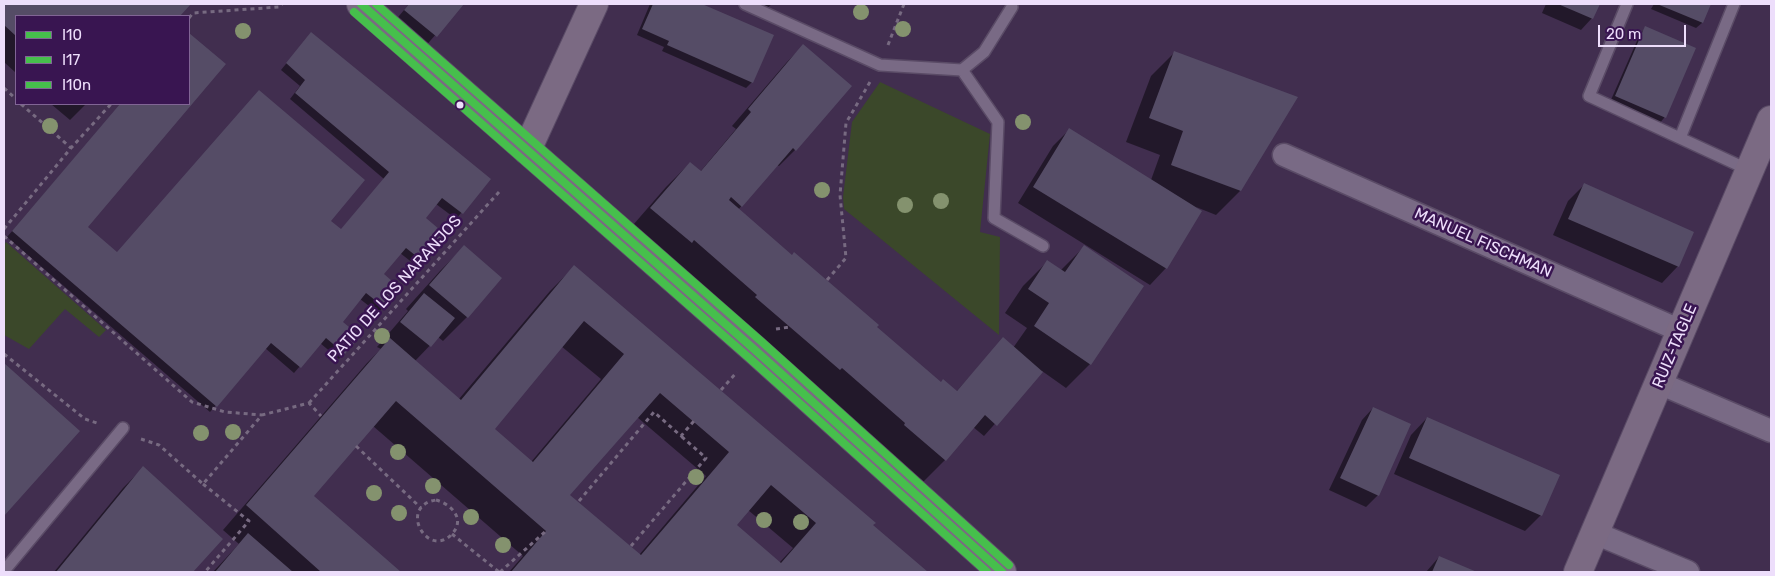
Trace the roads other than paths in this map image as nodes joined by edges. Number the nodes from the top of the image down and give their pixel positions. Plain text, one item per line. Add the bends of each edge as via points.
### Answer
1 (360, 4) edge
2 (594, 4) edge
3 (745, 4) edge
4 (1627, 4) edge
5 (1734, 4) edge
6 (1012, 7) dead end
7 (962, 70) junction
8 (1771, 120) edge
9 (1680, 138) junction
10 (527, 150) junction
11 (1284, 155) dead end
12 (1750, 170) junction
13 (1043, 246) dead end
14 (1681, 331) junction
15 (1659, 384) junction
16 (122, 430) road end
17 (1771, 431) edge
18 (1595, 533) junction
19 (4, 571) edge
20 (1002, 572) edge
21 (1578, 572) edge
22 (1688, 572) edge

1 - 10 main road
2 - 10 main road
3 - 7 lane via 880,65
4 - 9 lane via 1589,96
5 - 9 lane
6 - 7 lane via 984,52
7 - 13 lane via 998,122 994,218
8 - 12 main road, RUIZ-TAGLE
9 - 12 lane
10 - 20 main road
11 - 14 street, MANUEL FISCHMAN
12 - 14 main road, RUIZ-TAGLE
14 - 15 main road, RUIZ-TAGLE
15 - 17 street
15 - 18 main road, RUIZ-TAGLE
16 - 19 lane
18 - 21 main road, RUIZ-TAGLE
18 - 22 street

